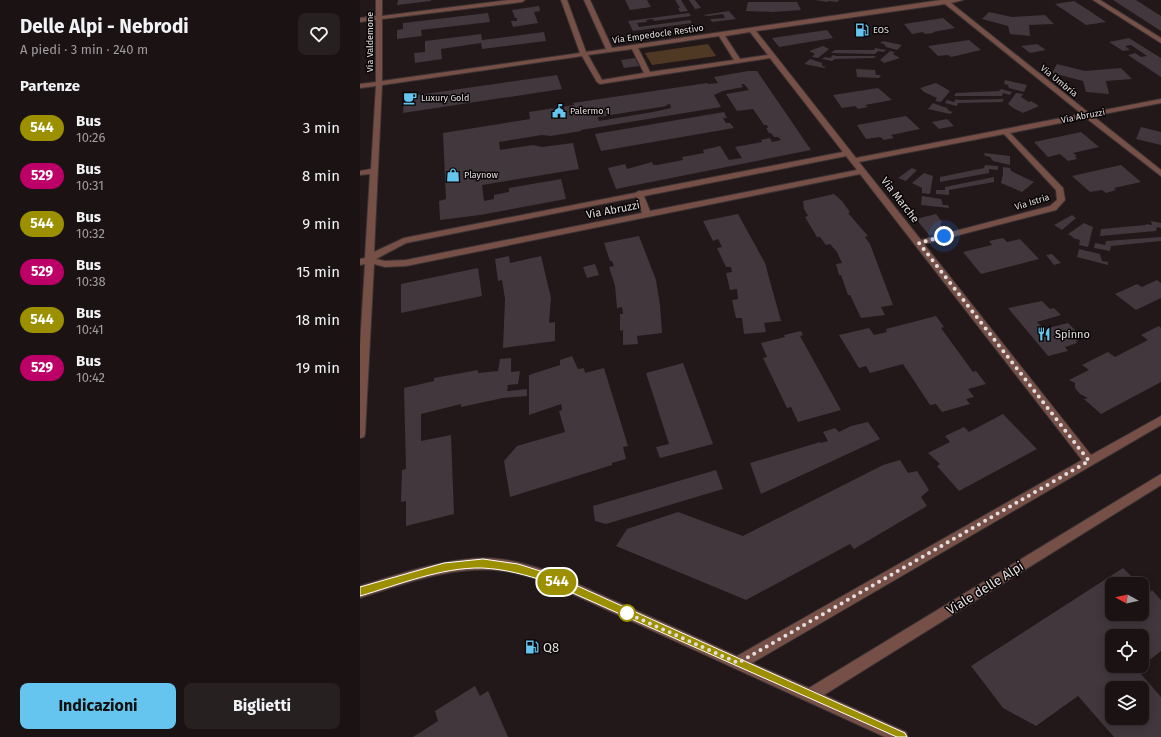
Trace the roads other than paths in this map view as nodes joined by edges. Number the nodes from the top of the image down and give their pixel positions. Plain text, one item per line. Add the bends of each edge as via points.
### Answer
1 (379, 0) edge
2 (522, 0) edge
3 (564, 0) edge
4 (587, 0) edge
5 (960, 0) edge
6 (1096, 0) edge
7 (944, 1) edge
8 (380, 18) junction
9 (360, 20) edge
10 (752, 29) junction
11 (720, 34) junction
12 (1161, 41) edge
13 (634, 46) junction
14 (610, 50) junction
15 (584, 54) junction
16 (772, 56) junction
17 (738, 61) junction
18 (648, 74) junction
19 (379, 84) junction
20 (360, 86) edge
21 (1161, 101) edge
22 (1087, 115) junction
23 (1005, 131) junction
24 (848, 153) junction
25 (855, 161) junction
26 (373, 171) junction
27 (862, 171) junction
28 (360, 173) edge
29 (1161, 174) edge
30 (639, 193) junction
31 (647, 214) junction
32 (919, 243) junction
33 (364, 261) edge
34 (1161, 420) edge
35 (360, 434) edge
36 (1089, 461) junction
37 (1161, 479) edge
38 (360, 592) edge
39 (738, 663) junction
40 (810, 696) junction
41 (901, 737) edge

1 - 8 street, Via Valdemone
2 - 8 street
3 - 15 street
4 - 14 street
5 - 7 street, Via Empedocle Restivo
6 - 12 street
7 - 10 street, Via Empedocle Restivo
7 - 22 street, Via Umbria
8 - 9 street
8 - 19 street, Via Valdemone
10 - 11 street, Via Empedocle Restivo
10 - 16 street, Via Marche
11 - 13 street, Via Empedocle Restivo
11 - 17 street
13 - 14 street, Via Empedocle Restivo
13 - 18 street
14 - 15 street, Via Empedocle Restivo
15 - 18 street via 600,82
15 - 19 street, Via Empedocle Restivo
16 - 17 street
16 - 24 street, Via Marche
17 - 18 street
19 - 20 street, Via Empedocle Restivo
19 - 26 street, Via Valdemone
21 - 22 street, Via Abruzzi
22 - 23 street, Via Abruzzi
22 - 29 street, Via Umbria
23 - 25 street, Via Abruzzi
23 - 32 street, Via Istria via 1060,190 1062,200 1053,208
24 - 25 street, Via Marche
24 - 30 street, Via Abruzzi
25 - 27 street, Via Marche
26 - 28 street
26 - 33 street, Via Valdemone
27 - 31 street, Via Abruzzi
27 - 32 street, Via Marche
30 - 31 street
30 - 33 street, Via Abruzzi via 404,241
31 - 33 street, Via Abruzzi via 406,262 385,264
32 - 36 street, Via Marche
33 - 35 street, Via Valdemone
34 - 36 street
36 - 39 street
37 - 40 street, Viale delle Alpi
38 - 39 street via 464,564 518,568 550,578
39 - 40 street
40 - 41 street

